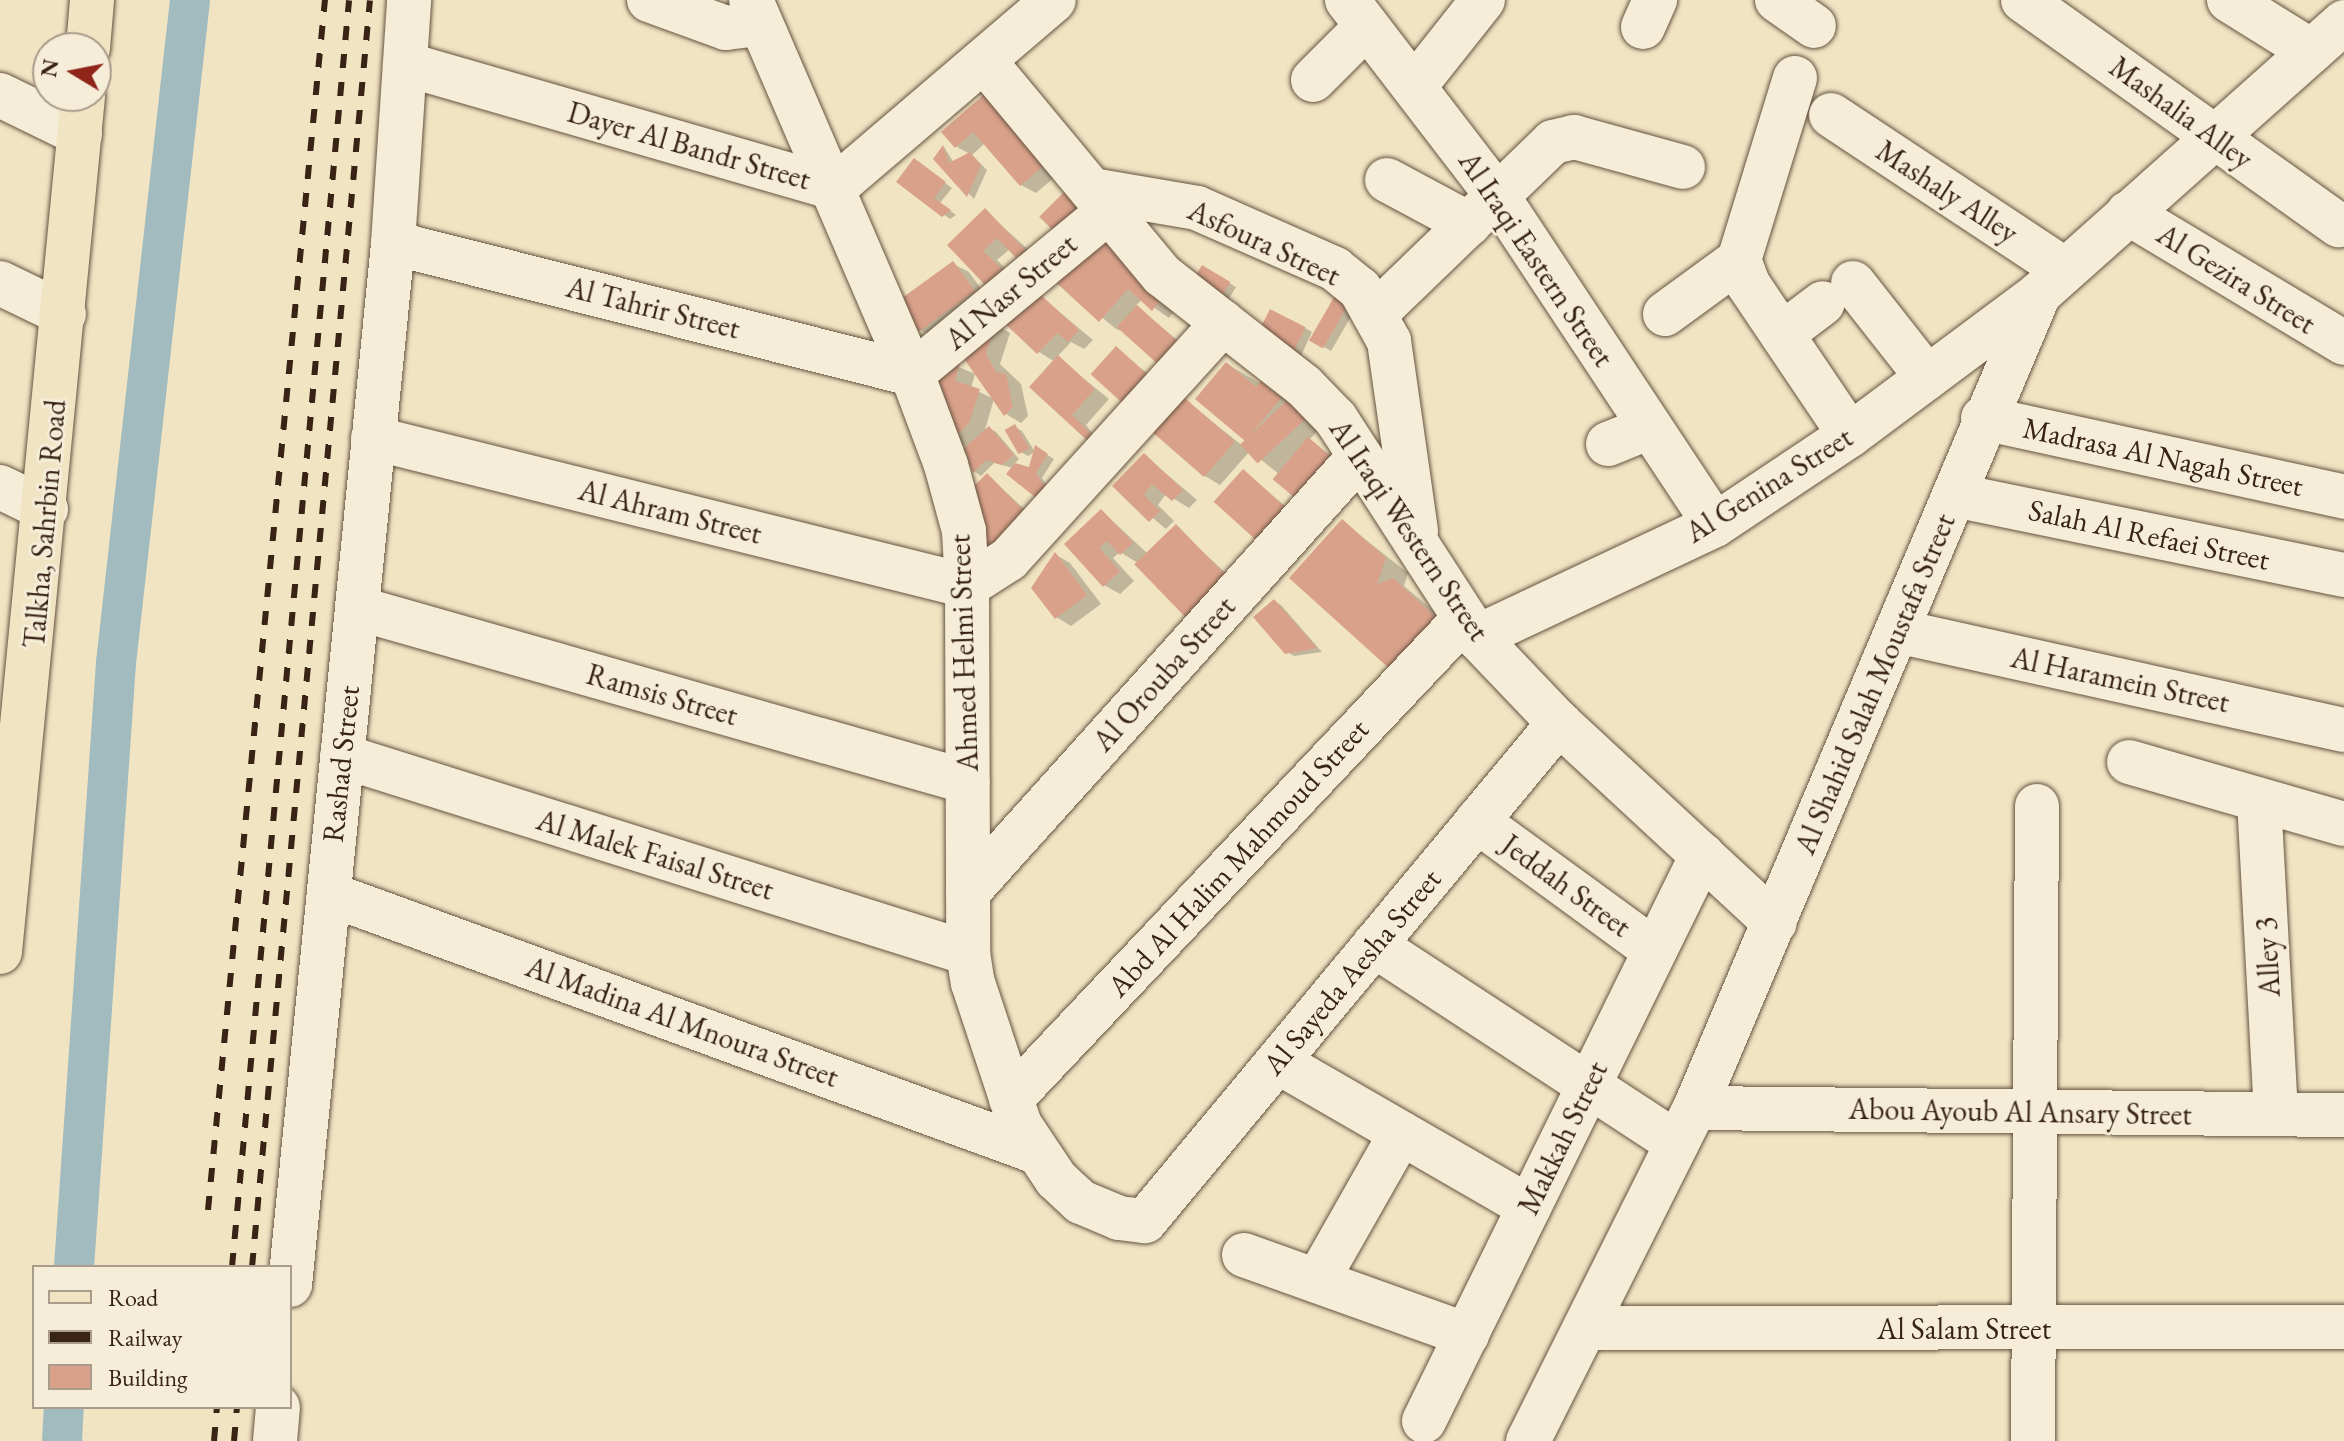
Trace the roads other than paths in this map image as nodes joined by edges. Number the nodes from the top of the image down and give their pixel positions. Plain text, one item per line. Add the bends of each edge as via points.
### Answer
1 (92, 0) edge
2 (409, 0) edge
3 (649, 0) edge
4 (1054, 0) edge
5 (1483, 0) edge
6 (1777, 0) edge
7 (2023, 0) edge
8 (2229, 0) edge
9 (754, 6) edge
10 (1357, 13) edge
11 (2344, 22) edge
12 (1814, 26) dead end
13 (89, 32) edge
14 (2311, 51) junction
15 (985, 62) junction
16 (405, 64) junction
17 (1795, 78) dead end
18 (1313, 80) dead end
19 (1414, 87) junction
20 (0, 95) edge
21 (82, 115) edge
22 (1831, 115) dead end
23 (2213, 138) junction
24 (1683, 167) dead end
25 (1387, 180) dead end
26 (834, 188) junction
27 (1101, 200) junction
28 (1483, 210) junction
29 (2128, 213) junction
30 (2339, 225) dead end
31 (393, 243) junction
32 (1739, 260) junction
33 (2052, 281) junction
34 (0, 283) edge
35 (1376, 313) junction
36 (64, 314) junction
37 (1665, 314) dead end
38 (1223, 323) junction
39 (1782, 334) junction
40 (2344, 343) edge
41 (912, 374) junction
42 (1927, 377) junction
43 (1983, 418) junction
44 (1650, 427) junction
45 (1850, 435) junction
46 (373, 438) junction
47 (1608, 444) dead end
48 (1360, 456) junction
49 (0, 487) edge
50 (1954, 495) junction
51 (2344, 497) edge
52 (46, 509) junction
53 (1715, 525) junction
54 (1419, 547) junction
55 (2344, 575) edge
56 (967, 586) junction
57 (357, 608) junction
58 (1471, 627) junction
59 (1897, 631) junction
60 (15, 686) edge
61 (1559, 723) junction
62 (2344, 730) edge
63 (342, 756) junction
64 (2129, 762) dead end
65 (968, 782) junction
66 (2259, 800) junction
67 (2037, 806) dead end
68 (1477, 821) junction
69 (2344, 824) edge
70 (1702, 855) junction
71 (968, 892) junction
72 (329, 894) junction
73 (1775, 923) junction
74 (1374, 945) junction
75 (1655, 951) junction
76 (0, 952) edge
77 (968, 953) junction
78 (1278, 1062) junction
79 (1588, 1086) junction
80 (1011, 1099) junction
81 (2034, 1114) junction
82 (2276, 1114) junction
83 (2344, 1115) edge
84 (1686, 1125) junction
85 (1401, 1133) junction
86 (1034, 1151) junction
87 (1529, 1207) junction
88 (1145, 1221) joint
89 (1244, 1255) dead end
90 (292, 1265) edge
91 (1317, 1281) junction
92 (2344, 1327) edge
93 (1585, 1328) junction
94 (2033, 1329) junction
95 (1467, 1335) junction
96 (278, 1409) edge
97 (1424, 1421) dead end
98 (275, 1441) edge
99 (1528, 1441) edge
100 (2033, 1441) edge

1 - 13 main road
2 - 16 street, Rashad Street
3 - 9 street via 726,28
4 - 15 street, Dayer Al Bandr Street
5 - 19 street
6 - 12 street
7 - 23 street, Mashalia Alley
8 - 14 street
9 - 26 street, Ahmed Helmi Street
10 - 18 street
10 - 19 street, Al Iraqi Eastern Street
11 - 14 street, Al Shahid Salah Moustafa Street
14 - 23 street, Al Shahid Salah Moustafa Street
15 - 26 street, Dayer Al Bandr Street
15 - 27 street, Al Iraqi Western Street
16 - 26 street, Dayer Al Bandr Street
16 - 31 street, Rashad Street
17 - 32 street
19 - 28 street, Al Iraqi Eastern Street
20 - 21 street
21 - 36 main road, Talkha, Sahrbin Road
22 - 33 street, Mashaly Alley
23 - 29 street, Al Shahid Salah Moustafa Street
23 - 30 street, Mashalia Alley
24 - 28 street via 1563,138
25 - 28 street
26 - 41 street, Ahmed Helmi Street
27 - 35 street, Asfoura Street via 1197,208 1335,269 1360,289
27 - 38 street, Al Iraqi Western Street via 1162,275
27 - 41 street, Al Nasr Street
28 - 35 street
28 - 44 street, Al Iraqi Eastern Street
29 - 33 street, Al Shahid Salah Moustafa Street
29 - 40 street, Al Gezira Street
31 - 41 street, Al Tahrir Street
31 - 46 street, Rashad Street
32 - 37 street
32 - 39 street
33 - 42 street, Al Genina Street
33 - 43 street, Al Shahid Salah Moustafa Street
34 - 36 street
35 - 54 street, Asfoura Street via 1389,341
36 - 52 main road, Talkha, Sahrbin Road
38 - 48 street, Al Iraqi Western Street via 1304,386 1336,419
38 - 56 street via 1009,559
39 - 42 street via 1838,293
39 - 45 street
41 - 56 street, Ahmed Helmi Street via 964,531
42 - 45 street, Al Genina Street
43 - 50 street, Al Shahid Salah Moustafa Street
43 - 51 street, Madrasa Al Nagah Street
44 - 47 street
44 - 53 street, Al Iraqi Eastern Street
45 - 53 street, Al Genina Street
46 - 56 street, Al Ahram Street
46 - 57 street, Rashad Street
48 - 54 street, Al Iraqi Western Street
48 - 71 street, Al Orouba Street
49 - 52 street
50 - 55 street, Salah Al Refaei Street
50 - 59 street, Al Shahid Salah Moustafa Street
52 - 60 main road, Talkha, Sahrbin Road
53 - 58 street, Al Genina Street
54 - 58 street, Al Iraqi Western Street
56 - 65 street, Ahmed Helmi Street
57 - 63 street, Rashad Street
57 - 65 street, Ramsis Street
58 - 61 street, Al Iraqi Western Street
58 - 80 street, Abd Al Halim Mahmoud Street
59 - 62 street, Al Haramein Street
59 - 73 street, Al Shahid Salah Moustafa Street
60 - 76 main road, Talkha, Sahrbin Road
61 - 68 street, Al Sayeda Aesha Street
61 - 70 street, Al Iraqi Western Street
63 - 72 street, Rashad Street
63 - 77 street, Al Malek Faisal Street
64 - 66 street
65 - 71 street, Ahmed Helmi Street
66 - 69 street
66 - 82 street, Alley 3
67 - 81 street
68 - 74 street, Al Sayeda Aesha Street
68 - 75 street, Jeddah Street
70 - 73 street, Al Iraqi Western Street
70 - 75 street, Makkah Street
71 - 77 street, Ahmed Helmi Street
72 - 86 street, Al Madina Al Mnoura Street
72 - 90 street, Rashad Street
73 - 84 street, Al Shahid Salah Moustafa Street
74 - 78 street, Al Sayeda Aesha Street
74 - 79 street
75 - 79 street, Makkah Street
77 - 80 street, Ahmed Helmi Street via 983,1021
78 - 85 street
78 - 88 street, Al Sayeda Aesha Street
79 - 84 street
79 - 87 street, Makkah Street
80 - 86 street, Ahmed Helmi Street
81 - 82 street, Abou Ayoub Al Ansary Street
81 - 84 street, Abou Ayoub Al Ansary Street
81 - 94 street
82 - 83 street, Abou Ayoub Al Ansary Street
84 - 93 street, Al Shahid Salah Moustafa Street
85 - 87 street
85 - 91 street
86 - 88 street, Ahmed Helmi Street via 1081,1202 1119,1218
87 - 95 street, Makkah Street
89 - 91 street
91 - 95 street
92 - 94 street, Al Salam Street
93 - 94 street, Al Salam Street
93 - 99 street, Al Shahid Salah Moustafa Street
94 - 100 street
95 - 97 street, Makkah Street
96 - 98 street

